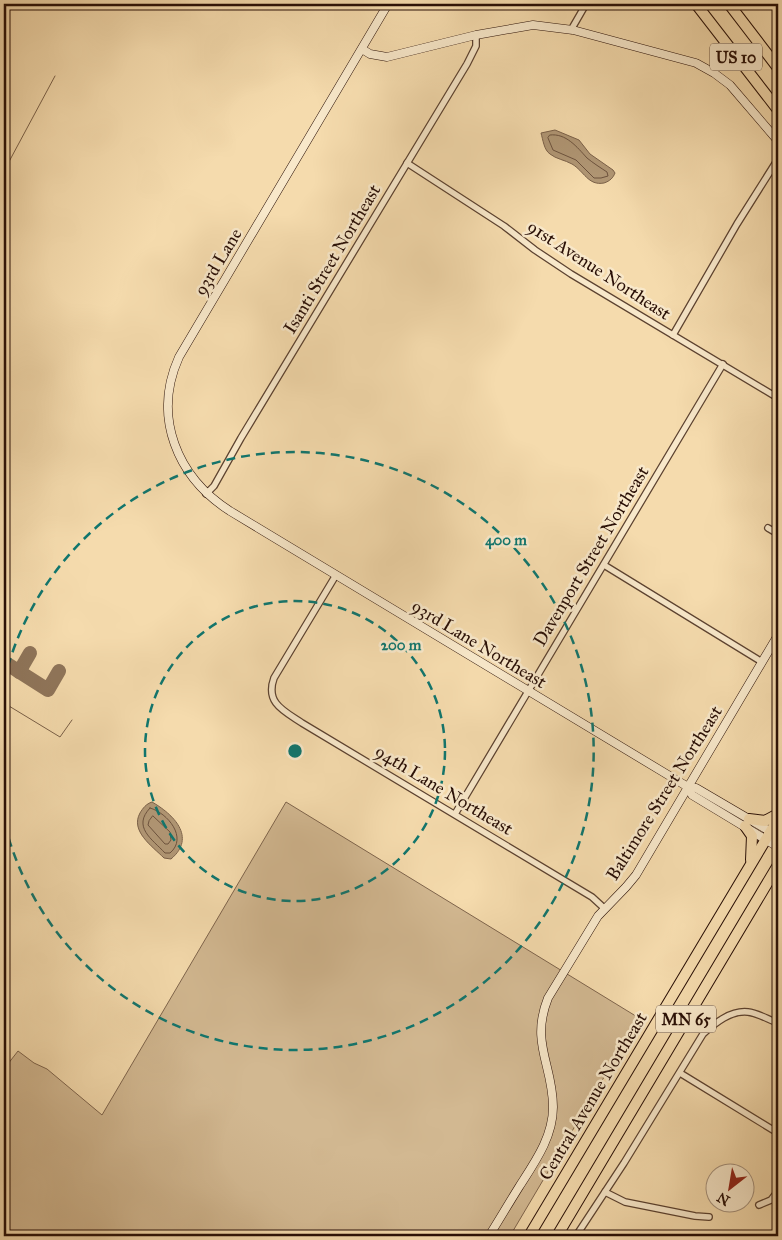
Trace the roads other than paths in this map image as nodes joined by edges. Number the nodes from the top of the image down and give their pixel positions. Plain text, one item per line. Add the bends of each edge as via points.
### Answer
1 (388, 4) edge
2 (586, 4) edge
3 (696, 4) edge
4 (729, 4) edge
5 (571, 30) junction
6 (476, 35) junction
7 (362, 49) junction
8 (778, 68) edge
9 (778, 110) edge
10 (778, 141) edge
11 (778, 159) edge
12 (407, 163) junction
13 (673, 335) junction
14 (723, 364) junction
15 (778, 398) edge
16 (206, 494) junction
17 (255, 526) joint
18 (768, 528) dead end
19 (778, 534) edge
20 (604, 566) junction
21 (336, 575) junction
22 (778, 635) edge
23 (762, 662) junction
24 (528, 691) junction
25 (688, 787) junction
26 (454, 814) junction
27 (778, 814) edge
28 (778, 818) edge
29 (747, 823) junction
30 (772, 836) edge
31 (778, 847) edge
32 (750, 865) junction
33 (778, 865) edge
34 (604, 908) junction
35 (778, 1023) edge
36 (680, 1073) junction
37 (778, 1133) edge
38 (778, 1191) edge
39 (605, 1192) junction
40 (759, 1205) dead end
41 (709, 1217) dead end
42 (490, 1236) edge
43 (529, 1236) edge
44 (557, 1236) edge
45 (577, 1236) edge

1 - 7 street, 93rd Lane
2 - 5 street
3 - 9 highway, US 10
4 - 8 highway, US 10
5 - 6 street via 533,25
5 - 10 street via 696,63 730,85
6 - 7 street via 387,57
6 - 12 street, Isanti Street Northeast via 476,46 467,64
7 - 16 street, 93rd Lane via 176,364 169,401 172,435 187,471
11 - 13 street
12 - 13 street, 91st Avenue Northeast via 571,274
12 - 16 street, Isanti Street Northeast via 214,486
13 - 14 street, 91st Avenue Northeast
14 - 15 street, 91st Avenue Northeast
14 - 20 street, Davenport Street Northeast
16 - 17 street, 93rd Lane
17 - 21 street, 93rd Lane Northeast
18 - 19 street
20 - 23 street
20 - 24 street, Davenport Street Northeast
21 - 24 street, 93rd Lane Northeast
21 - 26 street, 94th Lane Northeast via 274,678 272,695 288,714
22 - 23 street, Baltimore Street Northeast
23 - 25 street, Baltimore Street Northeast
24 - 25 street, 93rd Lane Northeast
24 - 26 street, Davenport Street Northeast
25 - 29 street, 93rd Lane Northeast via 692,795
25 - 34 street, Baltimore Street Northeast via 631,882
26 - 34 street, 94th Lane Northeast via 592,897
27 - 29 highway via 765,821
28 - 30 highway, Central Avenue Northeast / MN 65
29 - 30 street, 93rd Lane Northeast
29 - 32 highway via 752,836
30 - 31 street, 93rd Lane Northeast
30 - 32 highway, Central Avenue Northeast / MN 65
32 - 43 highway, Central Avenue Northeast / MN 65
33 - 44 highway, MN 65
34 - 42 street, Baltimore Street Northeast via 545,1006 541,1039 552,1093 551,1123 538,1156
35 - 36 street via 750,1012 718,1020 703,1034
36 - 37 street
36 - 39 street
38 - 40 street via 771,1200
39 - 41 street via 625,1202
39 - 45 street

